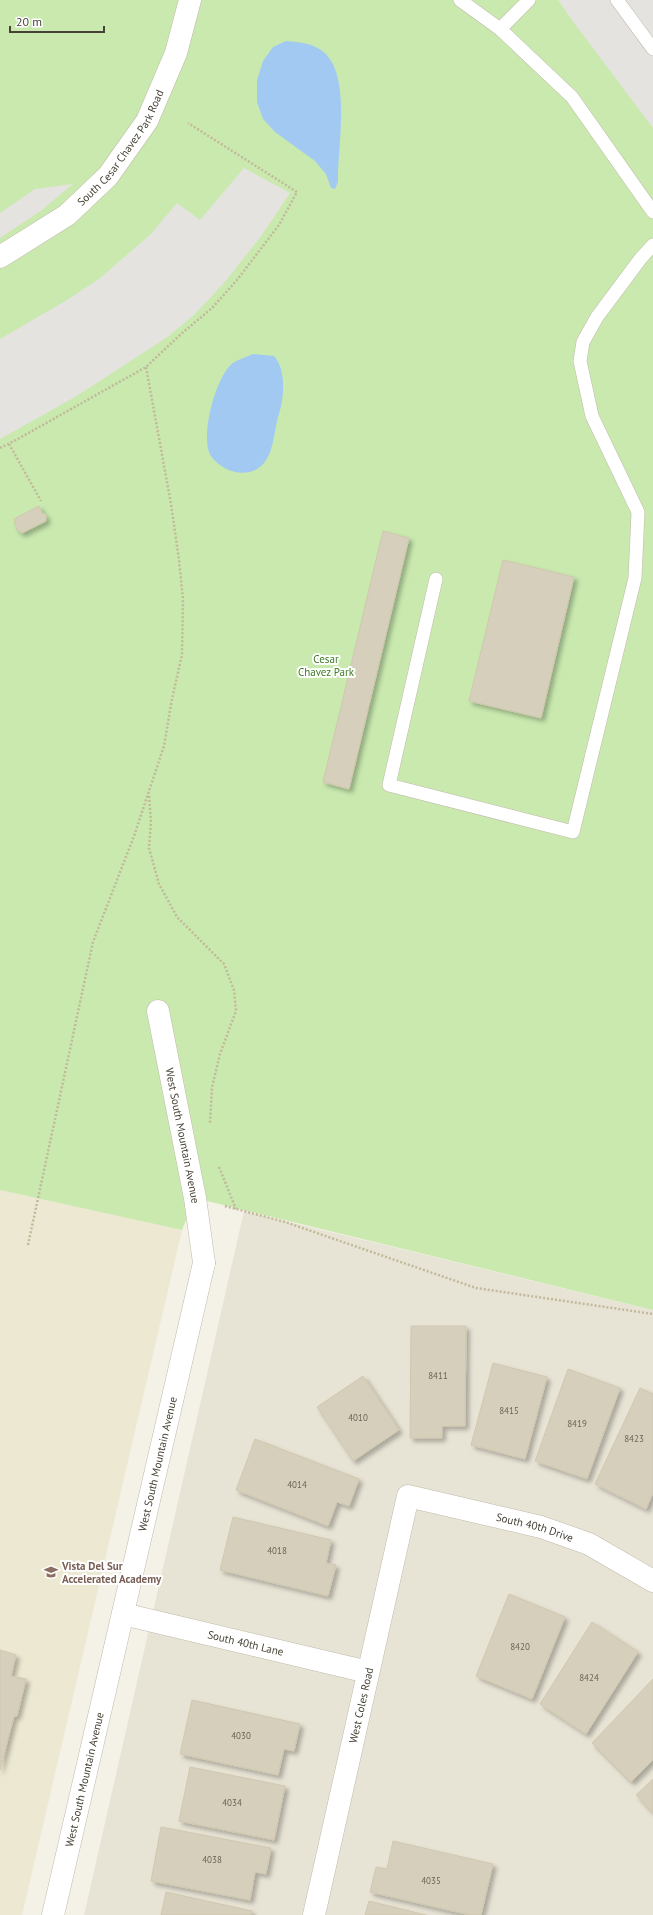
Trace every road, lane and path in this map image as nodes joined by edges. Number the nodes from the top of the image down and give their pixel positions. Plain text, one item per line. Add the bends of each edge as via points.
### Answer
1 (190, 0) edge
2 (460, 0) edge
3 (530, 0) edge
4 (617, 0) edge
5 (500, 29) junction
6 (653, 49) edge
7 (188, 123) dead end
8 (653, 212) edge
9 (653, 245) edge
10 (0, 257) edge
11 (146, 367) junction
12 (8, 444) junction
13 (0, 448) edge
14 (41, 501) dead end
15 (436, 579) dead end
16 (148, 795) junction
17 (158, 1011) dead end
18 (210, 1126) dead end
19 (216, 1161) dead end
20 (195, 1198) junction
21 (236, 1209) junction
22 (28, 1245) dead end
23 (653, 1314) edge
24 (408, 1496) joint
25 (653, 1580) edge
26 (123, 1614) junction
27 (368, 1672) junction
28 (53, 1915) edge
29 (314, 1915) edge

1 - 10 street, South Cesar Chavez Park Road via 176,53 147,122 108,176 67,215
2 - 5 lane
3 - 5 lane
4 - 6 lane
5 - 8 lane via 572,97
7 - 11 path via 297,192 279,225 238,280 212,308
9 - 15 lane via 597,317 583,342 580,362 592,416 638,512 635,578 573,832 389,785
11 - 12 path
11 - 16 path via 171,504 183,599 182,655 164,746
12 - 13 path
12 - 14 path
16 - 18 path via 151,822 149,848 160,884 177,917 224,964 234,990 236,1011 220,1054 212,1087
16 - 22 path via 93,942
17 - 20 street, West South Mountain Avenue
19 - 21 path
20 - 21 path
20 - 26 street, West South Mountain Avenue via 204,1263
21 - 23 path via 285,1222 476,1288
24 - 25 street, South 40th Drive via 548,1530 589,1544
24 - 27 street, West Coles Road
26 - 27 street, South 40th Lane
26 - 28 street, West South Mountain Avenue
27 - 29 street, West Coles Road

